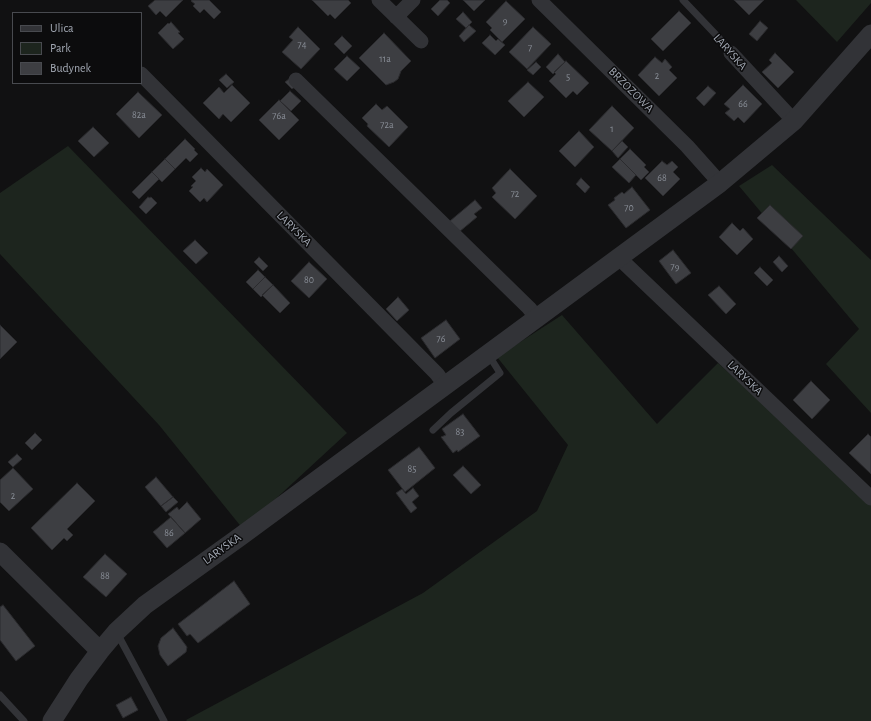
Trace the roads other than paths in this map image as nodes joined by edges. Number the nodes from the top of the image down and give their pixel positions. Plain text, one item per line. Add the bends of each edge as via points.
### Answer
1 (379, 0) edge
2 (413, 0) edge
3 (539, 0) edge
4 (683, 0) edge
5 (396, 17) junction
6 (871, 34) edge
7 (421, 41) dead end
8 (731, 53) joint
9 (142, 75) edge
10 (296, 80) dead end
11 (794, 121) junction
12 (720, 183) junction
13 (618, 257) junction
14 (536, 318) junction
15 (487, 354) junction
16 (445, 385) junction
17 (433, 430) dead end
18 (871, 498) edge
19 (0, 552) edge
20 (116, 632) junction
21 (100, 651) junction
22 (0, 695) edge
23 (24, 721) edge
24 (52, 721) edge
25 (164, 721) edge

1 - 5 street
2 - 5 street
3 - 12 street, BRZOZOWA via 687,146
4 - 8 lane, LARYSKA
5 - 7 street
6 - 11 street, LARYSKA
8 - 11 street, LARYSKA
9 - 16 street, LARYSKA
10 - 14 street via 529,308
11 - 12 street, LARYSKA
12 - 13 street, LARYSKA
13 - 14 street, LARYSKA
13 - 18 street, LARYSKA
14 - 15 street, LARYSKA
15 - 16 street, LARYSKA
15 - 17 lane via 500,372
16 - 20 street, LARYSKA via 145,605
19 - 21 street
20 - 21 street, LARYSKA
20 - 25 lane
21 - 24 street, LARYSKA
22 - 23 lane

